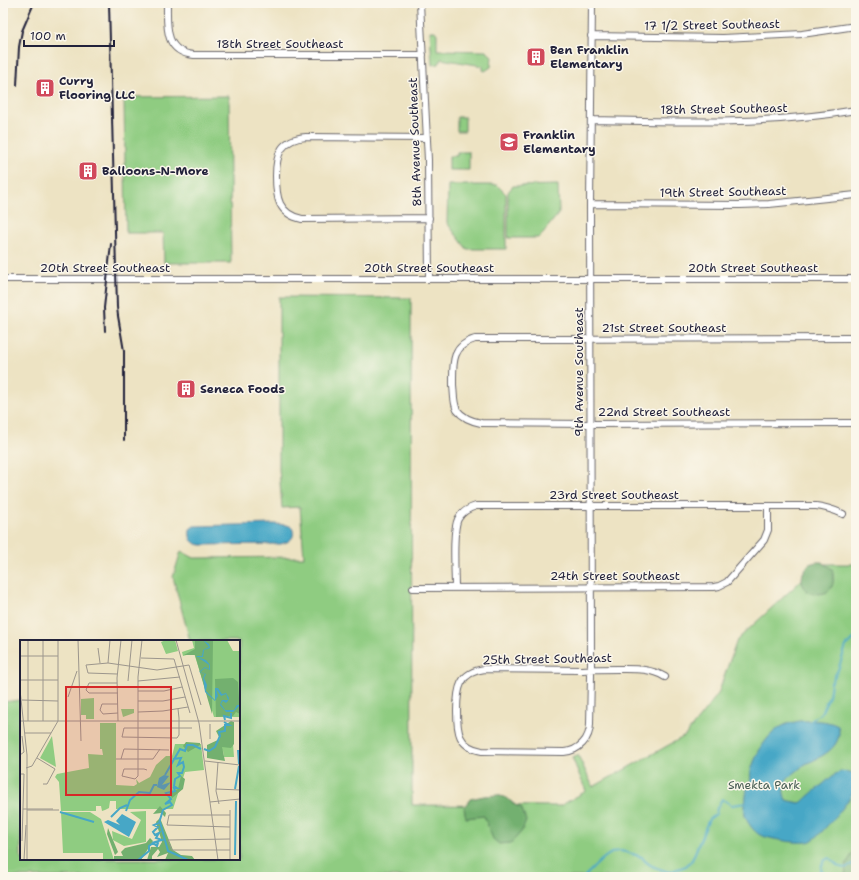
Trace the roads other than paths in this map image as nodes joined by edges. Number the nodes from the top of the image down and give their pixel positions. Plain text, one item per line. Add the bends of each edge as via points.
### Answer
1 (167, 3) edge
2 (420, 3) edge
3 (592, 3) edge
4 (856, 26) edge
5 (591, 36) junction
6 (423, 55) junction
7 (856, 110) edge
8 (591, 120) junction
9 (427, 138) junction
10 (856, 195) edge
11 (590, 204) junction
12 (429, 218) junction
13 (3, 279) edge
14 (591, 279) junction
15 (856, 279) edge
16 (429, 280) junction
17 (856, 338) edge
18 (591, 339) junction
19 (453, 381) joint
20 (856, 423) edge
21 (590, 424) junction
22 (590, 506) junction
23 (768, 506) junction
24 (843, 514) dead end
25 (413, 588) dead end
26 (455, 588) junction
27 (590, 588) junction
28 (591, 669) junction
29 (665, 677) dead end
30 (585, 740) joint

1 - 6 street, 18th Street Southeast via 167,30 170,40 175,48 186,54
2 - 6 street, 8th Avenue Southeast
3 - 5 street, 9th Avenue Southeast
4 - 5 street, 17 1/2 Street Southeast via 802,34 723,38
5 - 8 street, 9th Avenue Southeast
6 - 9 street, 8th Avenue Southeast
7 - 8 street, 18th Street Southeast via 754,121
8 - 11 street, 9th Avenue Southeast
9 - 12 street, 8th Avenue Southeast
9 - 12 street via 296,139 282,148 276,164 276,178 278,201 288,213 300,219
10 - 11 street, 19th Street Southeast via 769,204
11 - 14 street, 9th Avenue Southeast
12 - 16 street, 8th Avenue Southeast
13 - 16 street, 20th Street Southeast
14 - 15 street, 20th Street Southeast
14 - 16 street, 20th Street Southeast
14 - 18 street, 9th Avenue Southeast
17 - 18 street, 21st Street Southeast
18 - 19 street, 21st Street Southeast via 469,341 460,347 455,356
18 - 21 street, 9th Avenue Southeast
19 - 21 street, 22nd Street Southeast via 457,409 474,422
20 - 21 street, 22nd Street Southeast
21 - 22 street, 9th Avenue Southeast
22 - 23 street, 23rd Street Southeast
22 - 26 street, 23rd Street Southeast via 480,506 466,510 457,521 456,527
22 - 27 street, 9th Avenue Southeast
23 - 24 street, 23rd Street Southeast via 816,506
23 - 27 street, 24th Street Southeast via 768,530 764,540 723,584 714,587
25 - 26 street, 24th Street Southeast
26 - 27 street, 24th Street Southeast
27 - 28 street, 9th Avenue Southeast
28 - 29 street, 25th Street Southeast via 643,670 656,672
28 - 30 street, 9th Avenue Southeast via 590,728
28 - 30 street, 25th Street Southeast via 479,670 466,677 457,696 460,737 470,748 482,751 567,752 574,750

